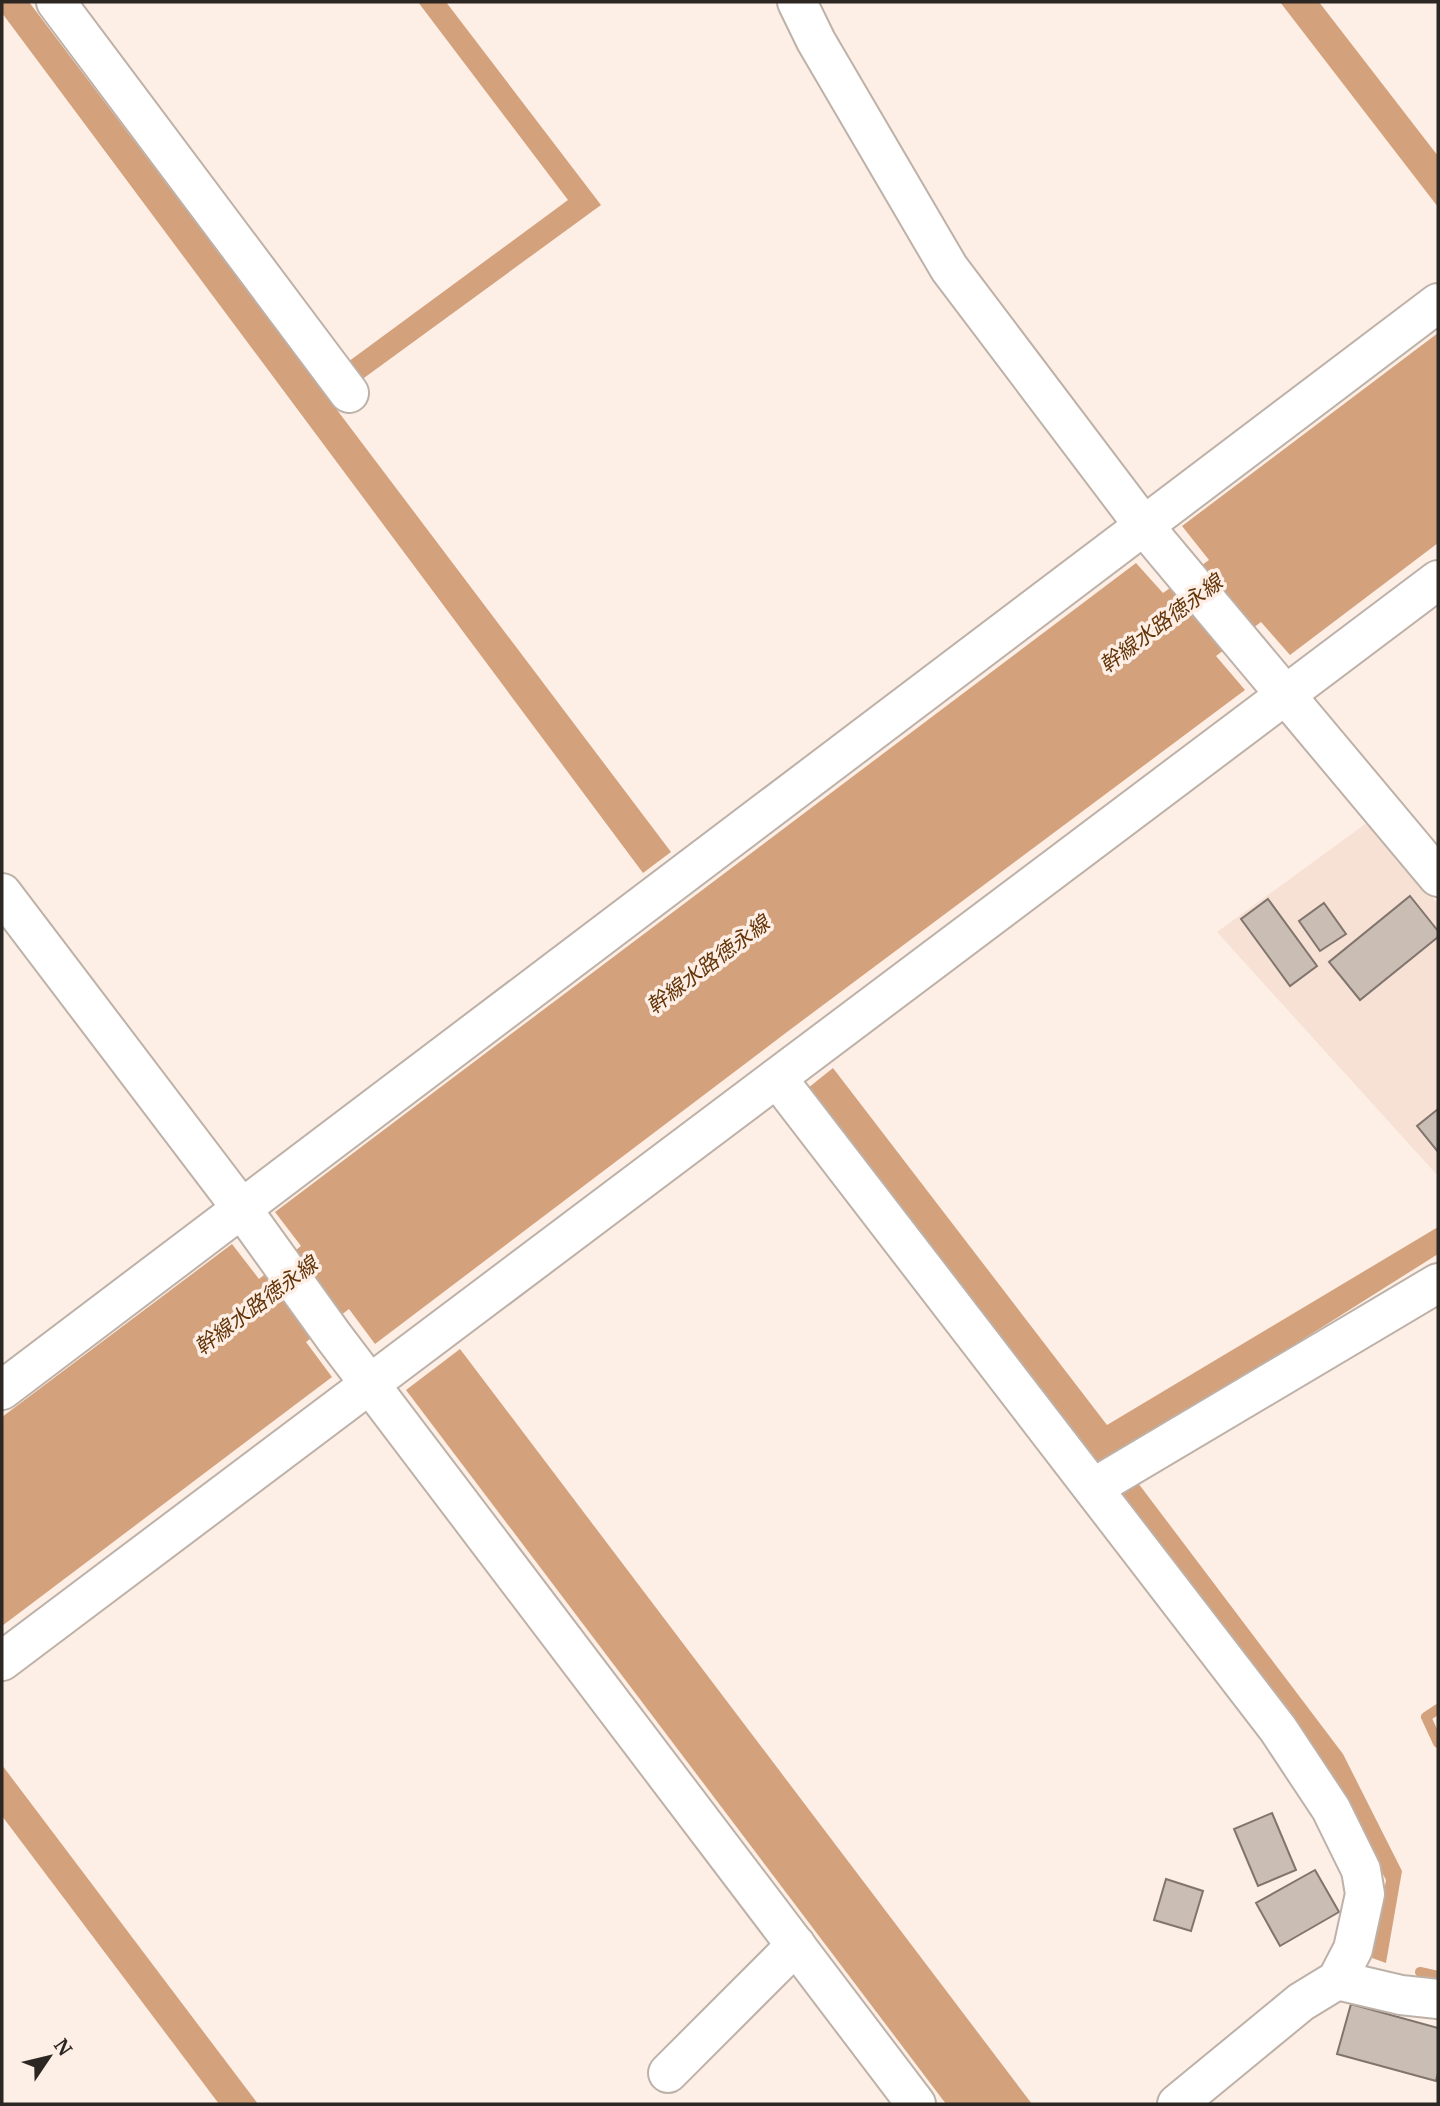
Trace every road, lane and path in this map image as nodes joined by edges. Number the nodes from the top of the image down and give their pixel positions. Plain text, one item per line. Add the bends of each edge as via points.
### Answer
1 (56, 2) edge
2 (797, 2) edge
3 (1438, 303) edge
4 (339, 379) dead end
5 (1144, 526) junction
6 (1438, 580) edge
7 (1287, 694) junction
8 (1438, 877) edge
9 (2, 893) edge
10 (777, 1078) junction
11 (242, 1209) junction
12 (1438, 1283) edge
13 (370, 1383) junction
14 (2, 1391) edge
15 (1093, 1488) junction
16 (2, 1661) edge
17 (796, 1945) junction
18 (1337, 1980) junction
19 (1438, 1999) edge
20 (668, 2073) dead end
21 (916, 2104) edge
22 (1177, 2104) edge

1 - 4 street
2 - 5 street via 949,268
3 - 5 street
5 - 7 street
5 - 11 street
6 - 7 street
7 - 8 street
7 - 10 street
9 - 11 street
10 - 13 street
10 - 15 street
11 - 13 street
11 - 14 street
12 - 15 street
13 - 16 street
13 - 17 street
15 - 18 street via 1279,1729 1331,1809 1362,1870 1365,1894 1353,1948
17 - 20 street
17 - 21 street
18 - 19 street
18 - 22 street via 1301,2002

